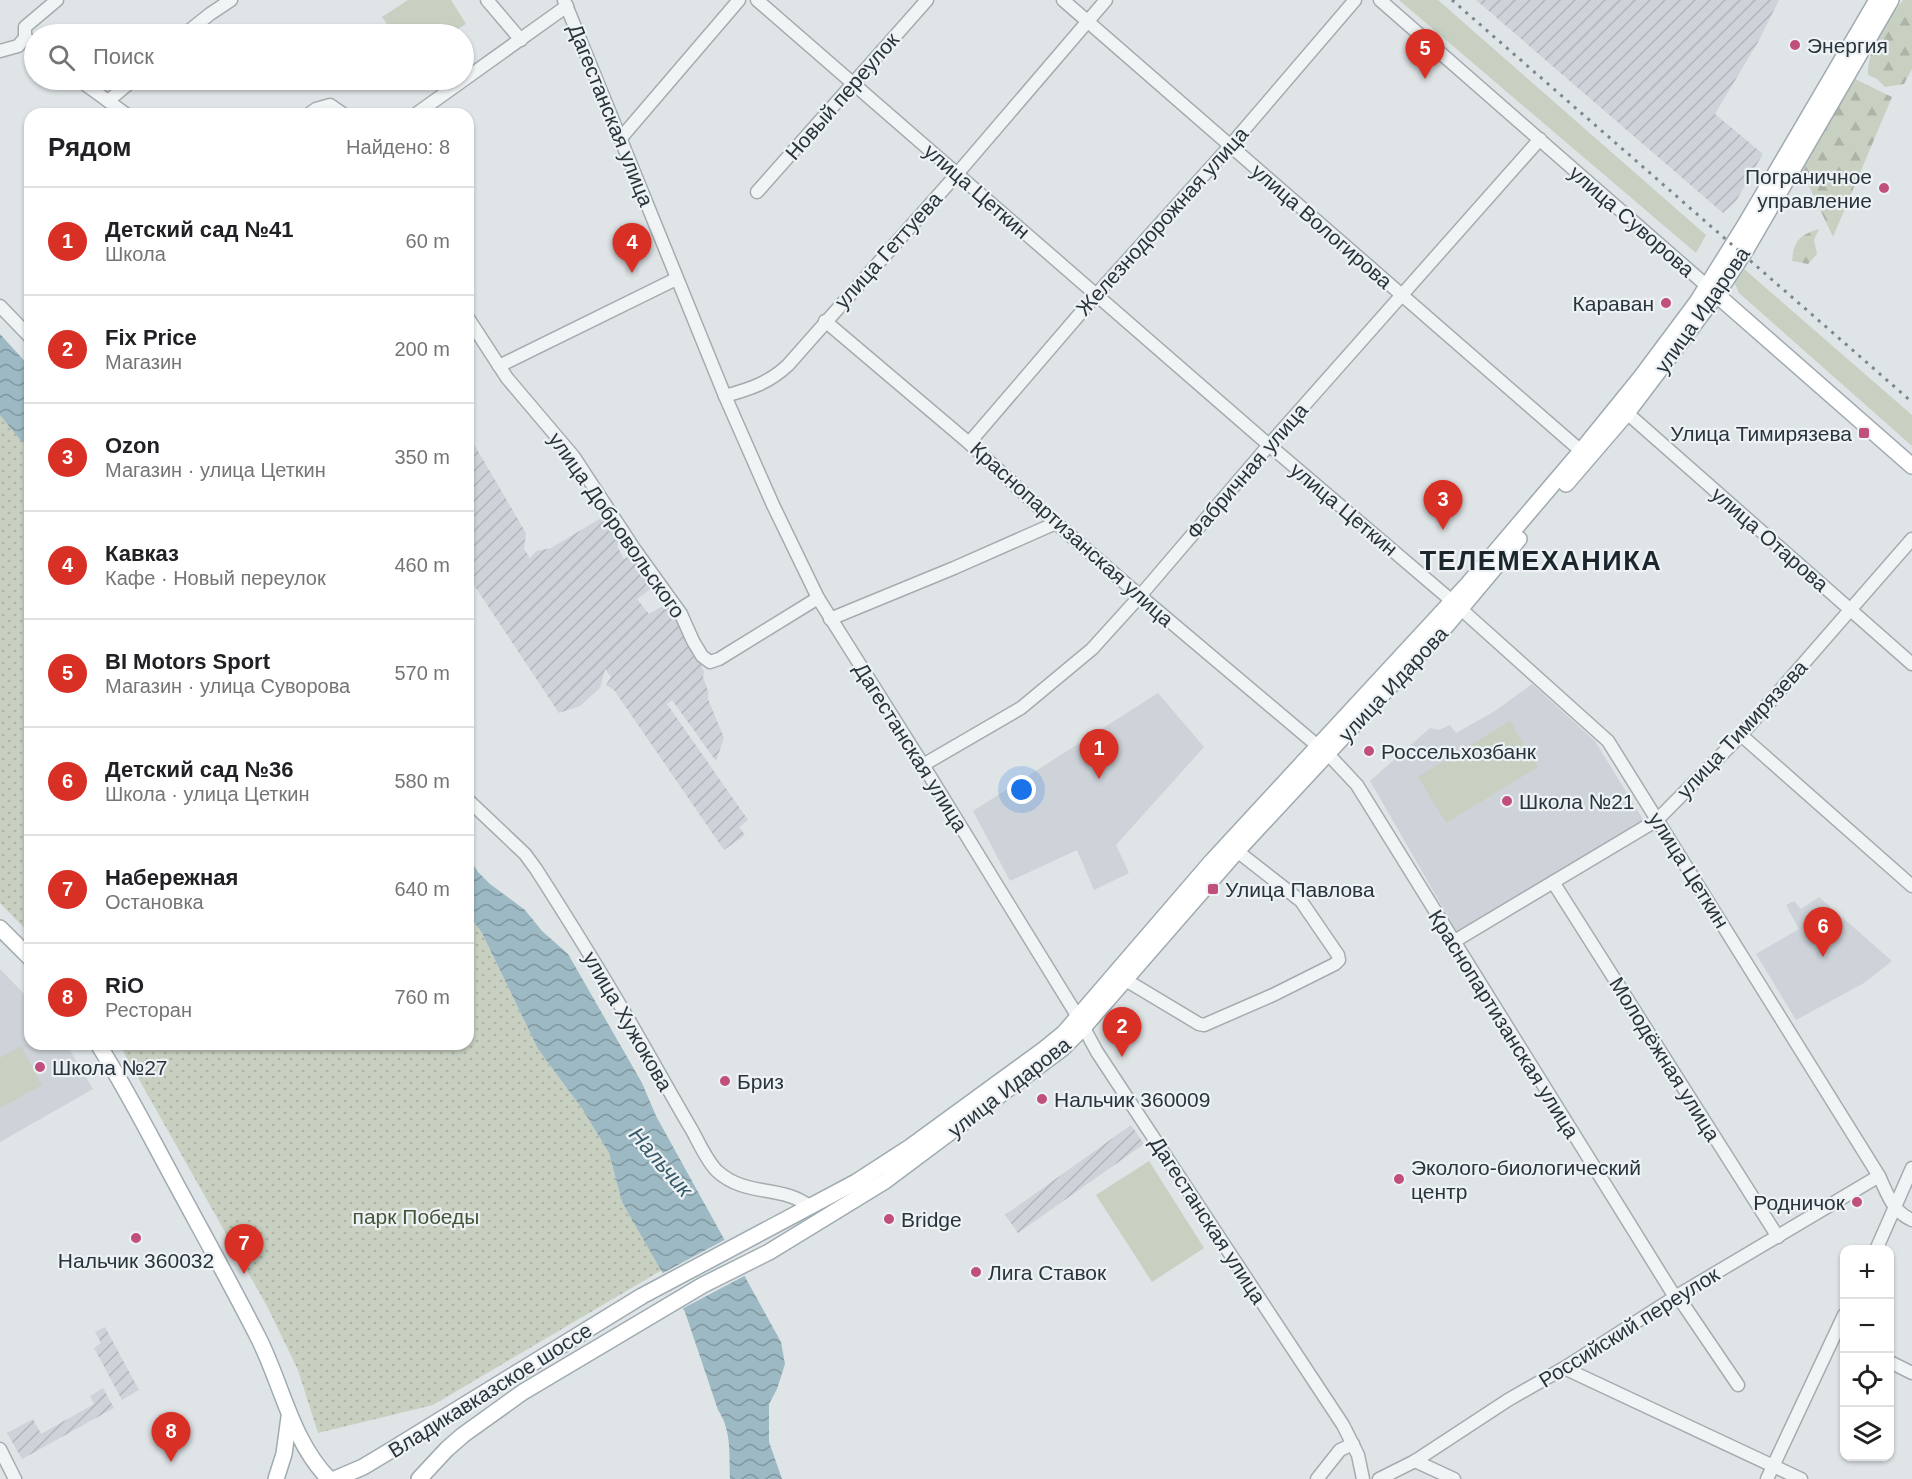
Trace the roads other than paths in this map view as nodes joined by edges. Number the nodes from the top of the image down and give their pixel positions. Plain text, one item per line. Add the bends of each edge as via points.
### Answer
1 (57, 0) edge
2 (231, 0) edge
3 (487, 0) edge
4 (739, 0) edge
5 (757, 0) edge
6 (927, 0) edge
7 (1063, 0) edge
8 (1106, 0) edge
9 (1355, 0) edge
10 (1380, 0) edge
11 (1877, 0) edge
12 (1891, 0) edge
13 (566, 3) edge
14 (1087, 21) junction
15 (29, 24) edge
16 (198, 24) edge
17 (521, 40) junction
18 (24, 43) edge
19 (0, 51) edge
20 (474, 73) edge
21 (854, 83) junction
22 (93, 90) edge
23 (121, 90) edge
24 (450, 90) edge
25 (108, 101) junction
26 (118, 108) edge
27 (320, 108) edge
28 (334, 108) edge
29 (425, 108) edge
30 (620, 139) junction
31 (1540, 140) junction
32 (1230, 146) junction
33 (957, 174) junction
34 (757, 192) dead end
35 (676, 279) junction
36 (1712, 290) junction
37 (1401, 294) junction
38 (1096, 295) junction
39 (0, 306) edge
40 (825, 321) junction
41 (474, 327) edge
42 (24, 331) edge
43 (499, 366) junction
44 (725, 396) junction
45 (1627, 413) junction
46 (969, 443) junction
47 (1269, 445) junction
48 (1581, 451) junction
49 (1912, 466) edge
50 (1056, 523) junction
51 (1912, 538) edge
52 (1140, 596) junction
53 (818, 598) junction
54 (1456, 605) junction
55 (1850, 610) junction
56 (830, 618) junction
57 (1912, 664) edge
58 (1741, 735) junction
59 (1323, 751) junction
60 (923, 765) junction
61 (474, 806) edge
62 (1657, 820) junction
63 (1237, 851) junction
64 (1553, 882) junction
65 (1912, 886) edge
66 (0, 928) edge
67 (1453, 942) junction
68 (24, 952) edge
69 (1124, 979) junction
70 (1080, 1023) junction
71 (101, 1050) edge
72 (1912, 1168) edge
73 (1879, 1176) junction
74 (809, 1206) junction
75 (1894, 1206) junction
76 (1912, 1220) edge
77 (759, 1234) joint
78 (1778, 1237) junction
79 (1878, 1245) edge
80 (1675, 1297) junction
81 (651, 1314) joint
82 (1839, 1339) edge
83 (1894, 1364) edge
84 (1564, 1368) junction
85 (1912, 1373) edge
86 (1738, 1385) dead end
87 (290, 1417) junction
88 (1353, 1444) junction
89 (0, 1449) edge
90 (1415, 1461) junction
91 (1774, 1466) junction
92 (15, 1479) edge
93 (276, 1479) edge
94 (328, 1479) edge
95 (335, 1479) edge
96 (419, 1479) edge
97 (1317, 1479) edge
98 (1364, 1479) edge
99 (1379, 1479) edge
100 (1454, 1479) edge
101 (1767, 1479) edge
102 (1801, 1479) edge

1 - 15 street
2 - 16 street
3 - 17 street
4 - 30 street
5 - 21 street, улица Цеткин
6 - 21 street, Новый переулок
7 - 14 street, улица Вологирова
8 - 14 street, улица Геттуева
9 - 32 street, Железнодорожная улица
10 - 31 street, улица Суворова
11 - 36 main road, улица Идарова via 1745,225
12 - 36 main road, улица Идарова via 1747,248
13 - 17 street
13 - 30 street, Дагестанская улица
14 - 32 street, улица Вологирова
14 - 33 street, улица Геттуева
17 - 20 street
18 - 19 street
21 - 33 street, улица Цеткин
21 - 34 street, Новый переулок
22 - 25 street
23 - 25 street
24 - 29 street
25 - 26 street
27 - 28 street
30 - 35 street, Дагестанская улица
31 - 36 street, улица Суворова
31 - 37 street, Фабричная улица
32 - 37 street, улица Вологирова
32 - 38 street, Железнодорожная улица
33 - 38 street, улица Цеткин
33 - 40 street, улица Геттуева
35 - 43 street
35 - 44 street, Дагестанская улица
36 - 45 main road, улица Идарова
36 - 48 main road, улица Идарова
36 - 49 main road, улица Суворова
37 - 47 street, Фабричная улица
37 - 48 street, улица Вологирова
38 - 46 street, Железнодорожная улица
38 - 47 street, улица Цеткин
39 - 42 street
40 - 44 street, улица Геттуева via 775,377
40 - 46 street, Краснопартизанская улица
41 - 43 street, улица Добровольского
43 - 53 street, улица Добровольского via 574,457 681,614 702,656 710,662
44 - 53 street, Дагестанская улица
45 - 54 main road, улица Идарова
45 - 55 street, улица Отарова
46 - 50 street, Краснопартизанская улица
47 - 52 street, Фабричная улица
47 - 54 street, улица Цеткин
48 - 54 main road, улица Идарова
50 - 52 street, Краснопартизанская улица
50 - 56 street
51 - 55 street, улица Тимирязева
52 - 59 street, Краснопартизанская улица
52 - 60 street, Фабричная улица via 1092,649 1021,708
53 - 56 street, Дагестанская улица
54 - 59 main road, улица Идарова
54 - 62 street, улица Цеткин via 1608,741
55 - 57 street, улица Отарова
55 - 58 street, улица Тимирязева
56 - 60 street, Дагестанская улица
58 - 62 street, улица Тимирязева
58 - 65 street
59 - 63 main road, улица Идарова
59 - 67 street, Краснопартизанская улица via 1357,785
59 - 70 main road, улица Идарова via 1212,861
60 - 70 street, Дагестанская улица
61 - 74 street, улица Хужокова via 536,869 716,1170 749,1188 789,1195
62 - 64 street, улица Тимирязева
62 - 73 street, улица Цеткин
63 - 69 main road, улица Идарова
63 - 69 street via 1301,901 1339,960 1204,1025
64 - 67 street, улица Тимирязева
64 - 78 street, Молодёжная улица
66 - 68 main road
67 - 80 street, Краснопартизанская улица
69 - 70 main road, улица Идарова
70 - 74 main road, улица Идарова via 910,1147
70 - 81 main road, улица Идарова via 1063,1048 885,1181 770,1252
70 - 88 street, Дагестанская улица
71 - 87 main road via 258,1338
72 - 75 street
73 - 75 street, улица Цеткин
73 - 78 street, Российский переулок
74 - 77 main road, улица Идарова
75 - 76 street, улица Цеткин
75 - 79 street
77 - 95 main road, Владикавказское шоссе via 642,1296 380,1457
78 - 80 street, Российский переулок
80 - 84 street, Российский переулок
80 - 86 street, Краснопартизанская улица
81 - 96 main road, Владикавказское шоссе via 503,1405 447,1449
82 - 91 street
83 - 85 street
84 - 90 street, Российский переулок
84 - 91 street
87 - 93 main road
87 - 94 main road via 310,1458
88 - 97 street via 1340,1450
88 - 98 street, Дагестанская улица
89 - 92 street
90 - 99 street, Российский переулок
90 - 100 street
91 - 101 street
91 - 102 street

